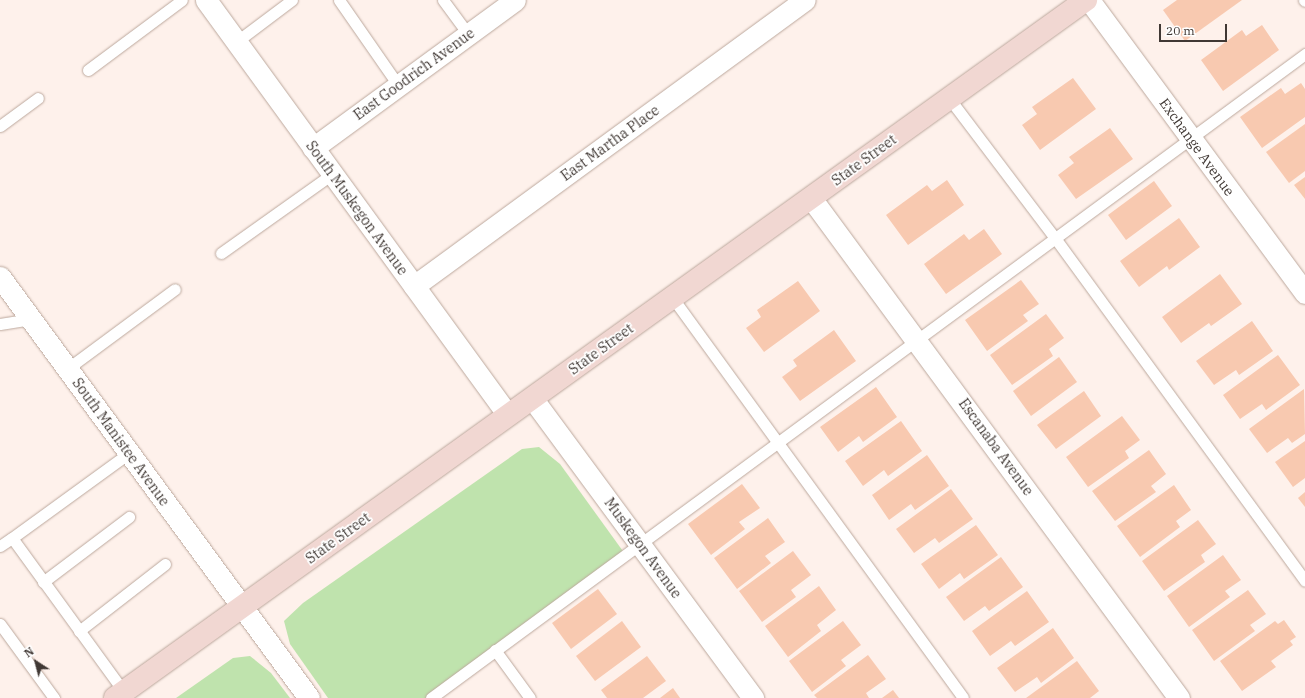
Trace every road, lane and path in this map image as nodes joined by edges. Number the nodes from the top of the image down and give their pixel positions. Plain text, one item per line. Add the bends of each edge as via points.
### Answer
1 (182, 0) edge
2 (206, 0) edge
3 (292, 0) edge
4 (339, 0) edge
5 (443, 0) edge
6 (515, 0) edge
7 (805, 0) edge
8 (1080, 2) edge
9 (468, 34) junction
10 (236, 42) junction
11 (1305, 54) edge
12 (88, 70) dead end
13 (398, 85) junction
14 (38, 98) dead end
15 (949, 98) junction
16 (0, 126) edge
17 (1191, 138) junction
18 (313, 148) junction
19 (332, 174) junction
20 (811, 198) junction
21 (1055, 238) junction
22 (221, 253) dead end
23 (0, 278) edge
24 (414, 286) junction
25 (175, 289) dead end
26 (1305, 293) edge
27 (672, 298) junction
28 (30, 319) junction
29 (0, 324) edge
30 (917, 340) junction
31 (67, 369) junction
32 (532, 398) junction
33 (508, 415) junction
34 (778, 442) junction
35 (129, 453) junction
36 (129, 517) dead end
37 (12, 538) junction
38 (640, 544) junction
39 (0, 546) edge
40 (165, 564) dead end
41 (1305, 580) edge
42 (43, 582) junction
43 (242, 607) junction
44 (0, 624) edge
45 (79, 630) junction
46 (495, 650) junction
47 (120, 695) edge
48 (54, 698) edge
49 (309, 698) edge
50 (431, 698) edge
51 (530, 698) edge
52 (753, 698) edge
53 (964, 698) edge
54 (1179, 698) edge

1 - 12 lane
2 - 10 street, South Muskegon Avenue
3 - 10 lane
4 - 13 lane
5 - 9 lane
6 - 9 street, East Goodrich Avenue
7 - 24 street, East Martha Place
8 - 15 street, State Street
8 - 17 street, Exchange Avenue
9 - 13 street, East Goodrich Avenue
10 - 18 street, South Muskegon Avenue
11 - 17 lane
13 - 18 street, East Goodrich Avenue
14 - 16 lane
15 - 20 street, State Street
15 - 21 lane
17 - 21 lane
17 - 26 street, Exchange Avenue
18 - 19 street, South Muskegon Avenue
19 - 22 lane
19 - 24 street, South Muskegon Avenue
20 - 27 street, State Street
20 - 30 street, Escanaba Avenue
21 - 30 lane
21 - 41 lane
23 - 28 street, South Manistee Avenue
24 - 33 street, South Muskegon Avenue
25 - 31 lane
27 - 32 street, State Street
27 - 34 lane
28 - 29 lane
28 - 31 street, South Manistee Avenue
30 - 34 lane
30 - 54 street, Escanaba Avenue
31 - 35 street, South Manistee Avenue
32 - 33 street, State Street
32 - 38 street, Muskegon Avenue
33 - 43 street, State Street
34 - 38 lane
34 - 53 lane
35 - 37 lane
35 - 43 street, South Manistee Avenue
36 - 42 lane
37 - 39 lane
37 - 42 lane
38 - 46 lane
38 - 52 street, Muskegon Avenue
40 - 45 lane
42 - 45 lane
43 - 47 street, State Street
43 - 49 street, South Manistee Avenue
44 - 48 lane
45 - 47 lane
46 - 50 lane
46 - 51 lane

